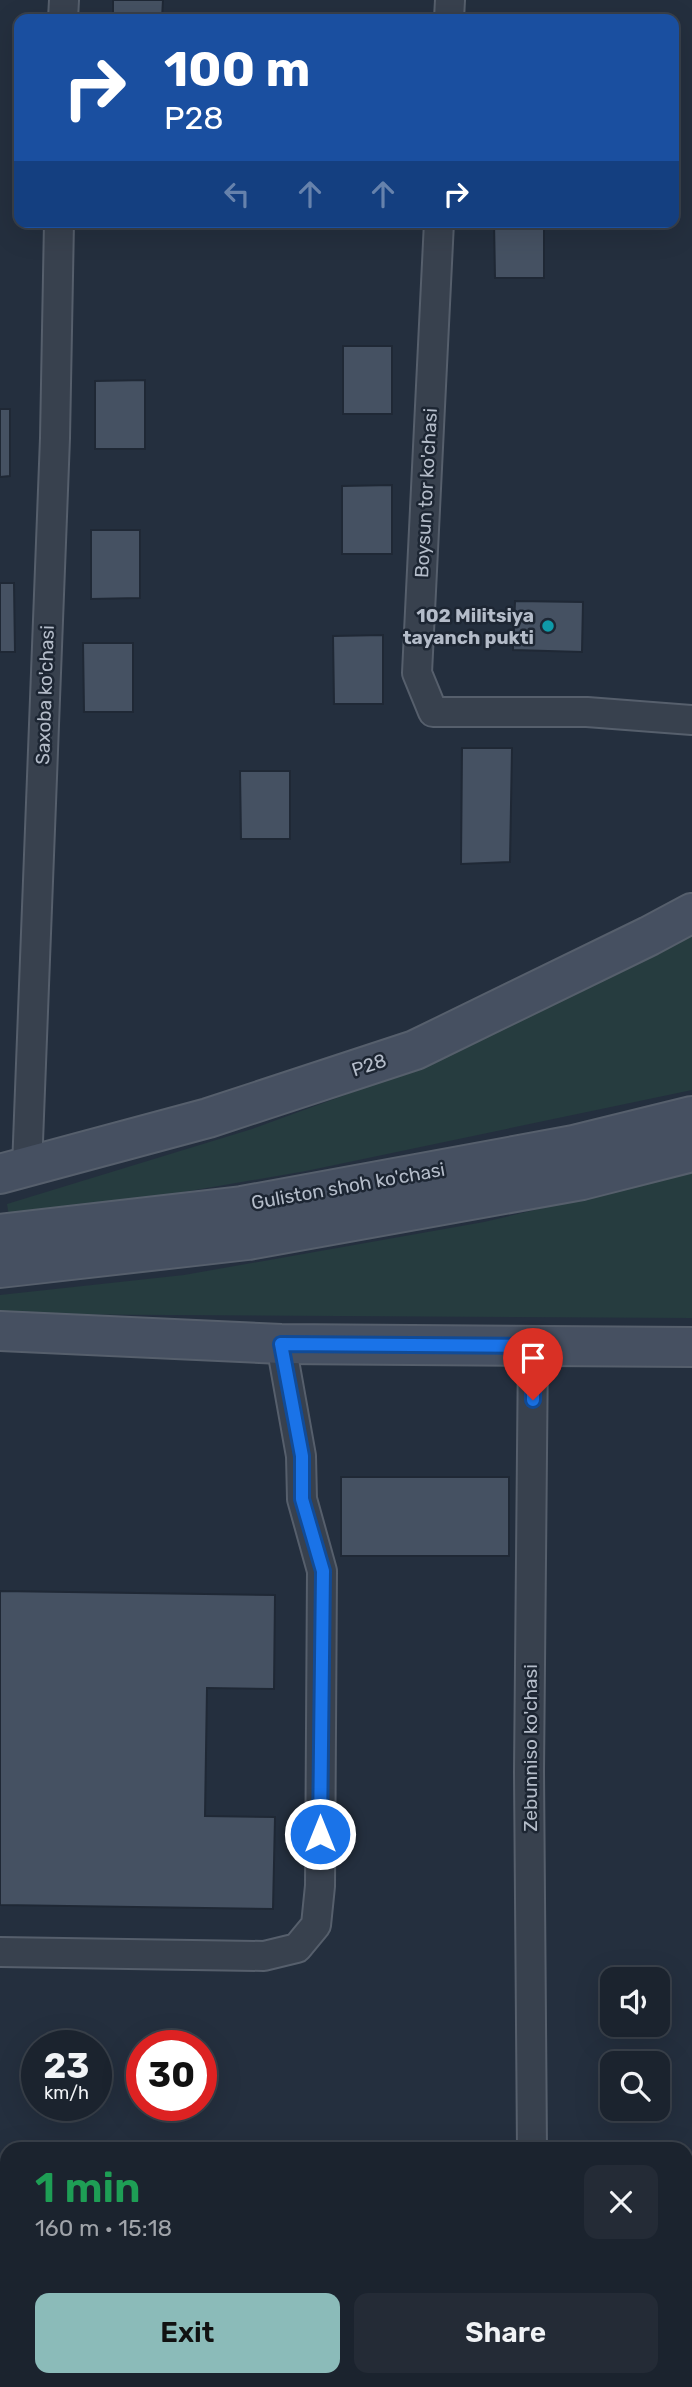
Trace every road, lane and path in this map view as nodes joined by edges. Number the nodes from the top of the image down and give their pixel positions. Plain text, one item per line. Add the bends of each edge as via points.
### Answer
1 (59, 228) edge
2 (439, 228) edge
3 (692, 720) edge
4 (692, 914) edge
5 (692, 1116) edge
6 (692, 1152) edge
7 (13, 1171) edge
8 (0, 1234) edge
9 (0, 1268) edge
10 (0, 1331) edge
11 (281, 1344) junction
12 (533, 1346) junction
13 (692, 1347) edge
14 (0, 1952) edge
15 (532, 2142) edge

1 - 7 street, Saxoba ko'chasi via 55,438
2 - 3 street, Boysun tor ko'chasi via 417,673 433,712 587,712
4 - 7 main road, Р28 via 415,1050 208,1118
5 - 8 main road, Guliston shoh ko'chasi via 574,1145 242,1206
6 - 9 main road, Guliston shoh ko'chasi via 582,1180 248,1241
10 - 11 main road
11 - 12 main road
11 - 14 street via 302,1456 302,1499 323,1571 316,1925 298,1948 264,1956
12 - 13 main road
12 - 15 street, Zebunniso ko'chasi

